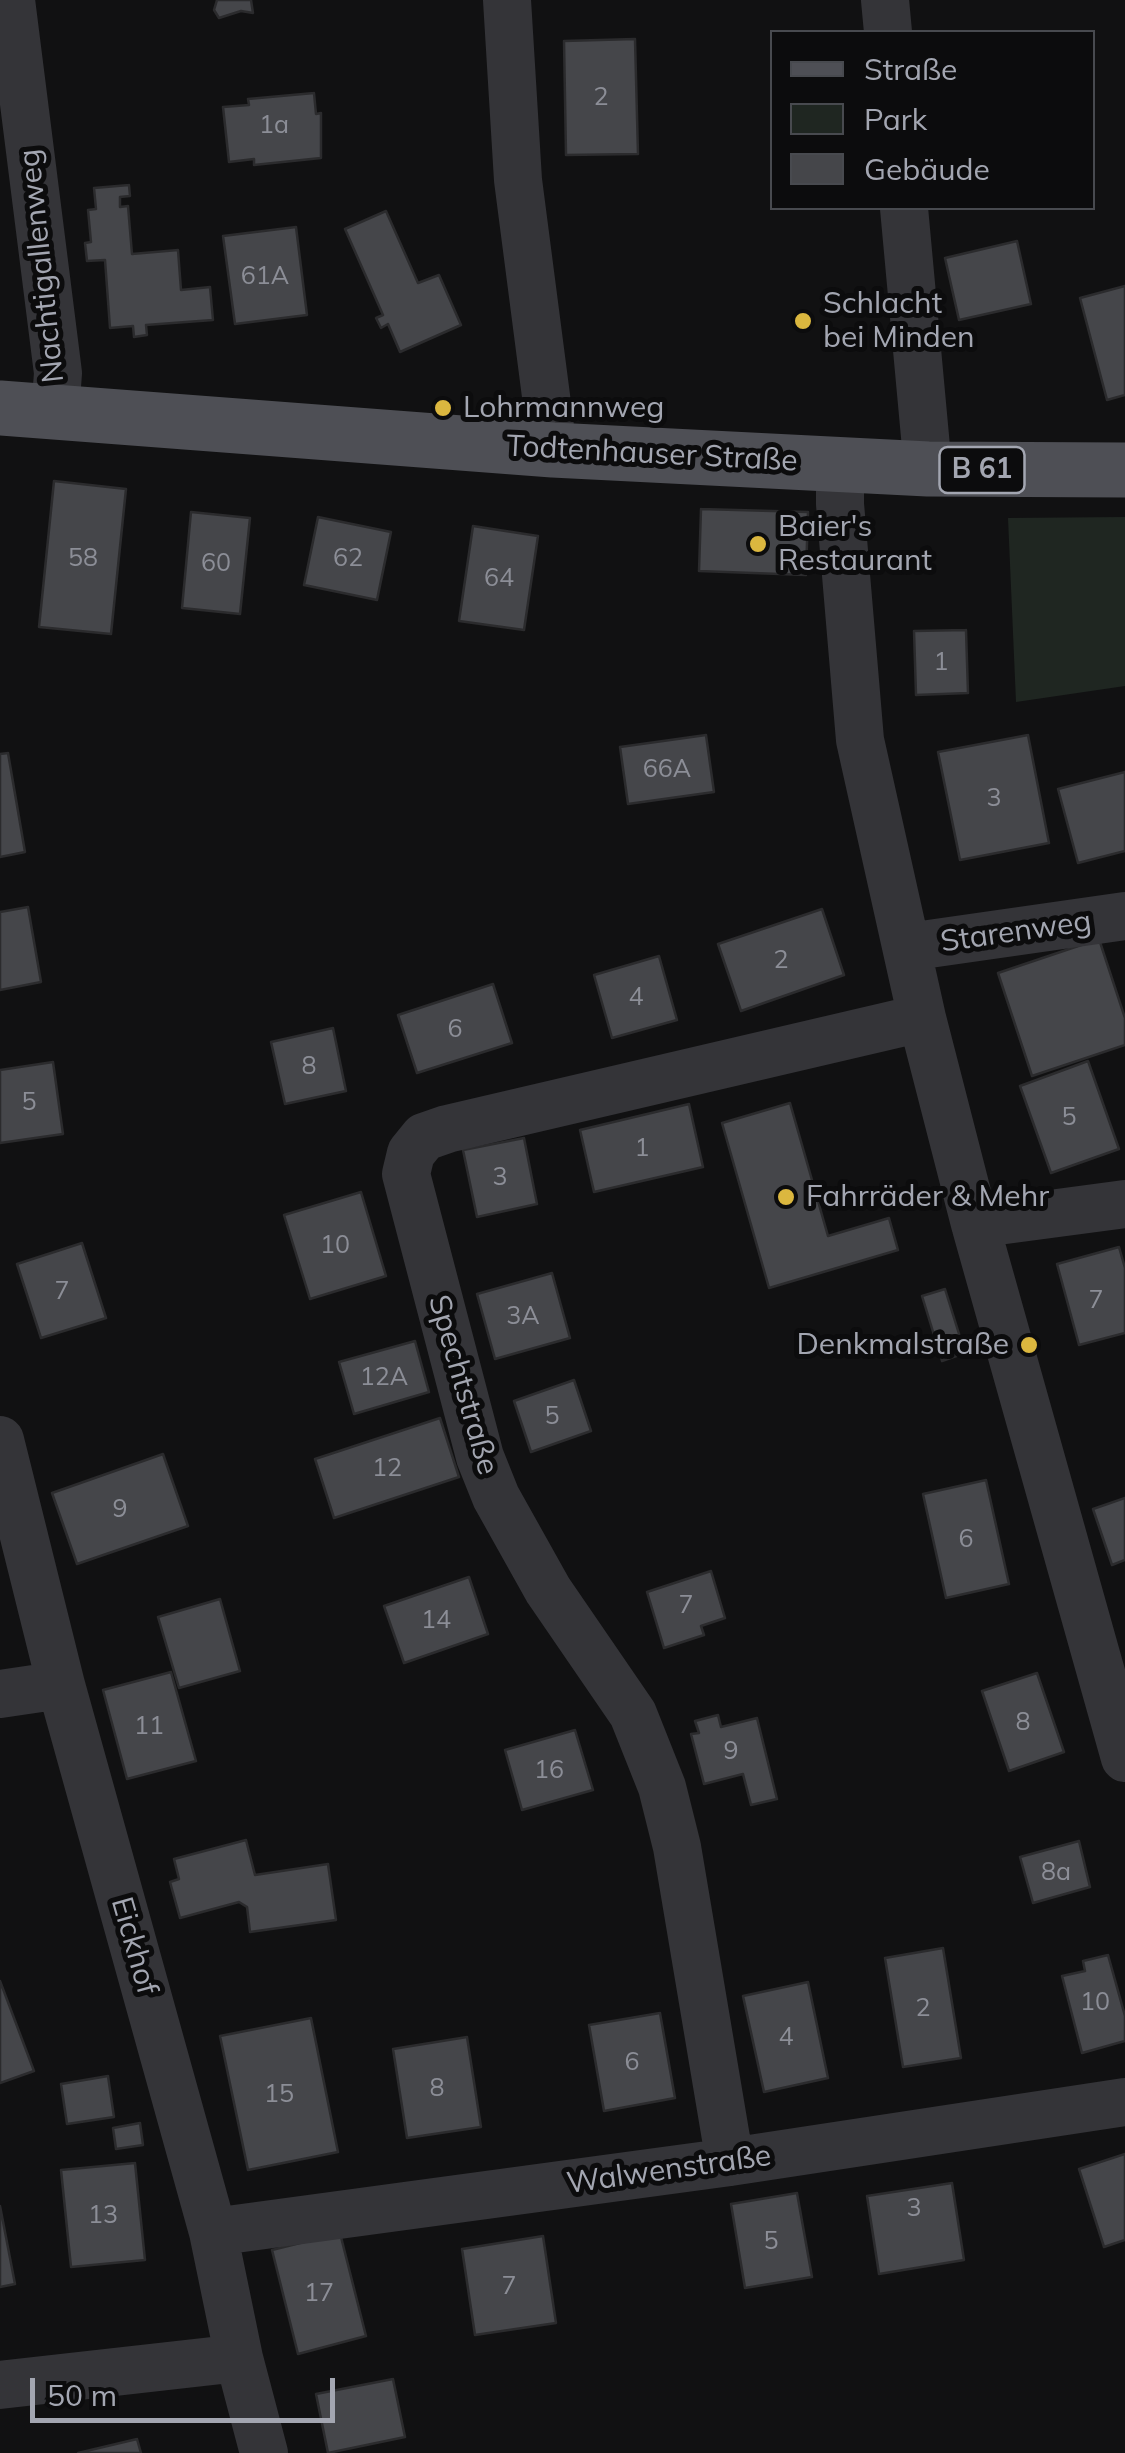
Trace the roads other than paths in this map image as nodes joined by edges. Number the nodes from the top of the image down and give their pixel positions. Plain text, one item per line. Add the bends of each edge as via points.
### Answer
1 (11, 0) edge
2 (507, 0) edge
3 (885, 0) edge
4 (888, 30) edge
5 (904, 210) edge
6 (0, 408) edge
7 (55, 413) junction
8 (552, 450) junction
9 (840, 463) junction
10 (928, 469) junction
11 (1125, 470) edge
12 (1125, 916) edge
13 (908, 947) junction
14 (922, 1018) junction
15 (1125, 1204) edge
16 (975, 1224) junction
17 (0, 1440) edge
18 (62, 1686) junction
19 (0, 1694) edge
20 (1124, 1749) edge
21 (1125, 2102) edge
22 (730, 2162) junction
23 (213, 2232) junction
24 (239, 2358) junction
25 (0, 2385) edge
26 (264, 2453) edge

1 - 7 street, Nachtigallenweg via 58,373
2 - 8 street via 518,180
3 - 4 street
5 - 10 street
6 - 7 main road, Todtenhauser Straße / B 61
7 - 8 main road, Todtenhauser Straße / B 61
8 - 9 main road, Todtenhauser Straße / B 61
9 - 10 main road, Todtenhauser Straße / B 61
9 - 13 street via 860,740
10 - 11 main road, Todtenhauser Straße / B 61
12 - 13 street, Starenweg
13 - 14 street
14 - 16 street
14 - 22 street, Spechtstraße via 447,1129 424,1137 406,1174 496,1497 548,1590 634,1714 662,1787
15 - 16 street
16 - 20 street
17 - 18 street, Eickhof
18 - 19 street
18 - 23 street, Eickhof
21 - 22 street, Walwenstraße
22 - 23 street, Walwenstraße
23 - 24 street, Eickhof
24 - 25 street
24 - 26 street, Eickhof

